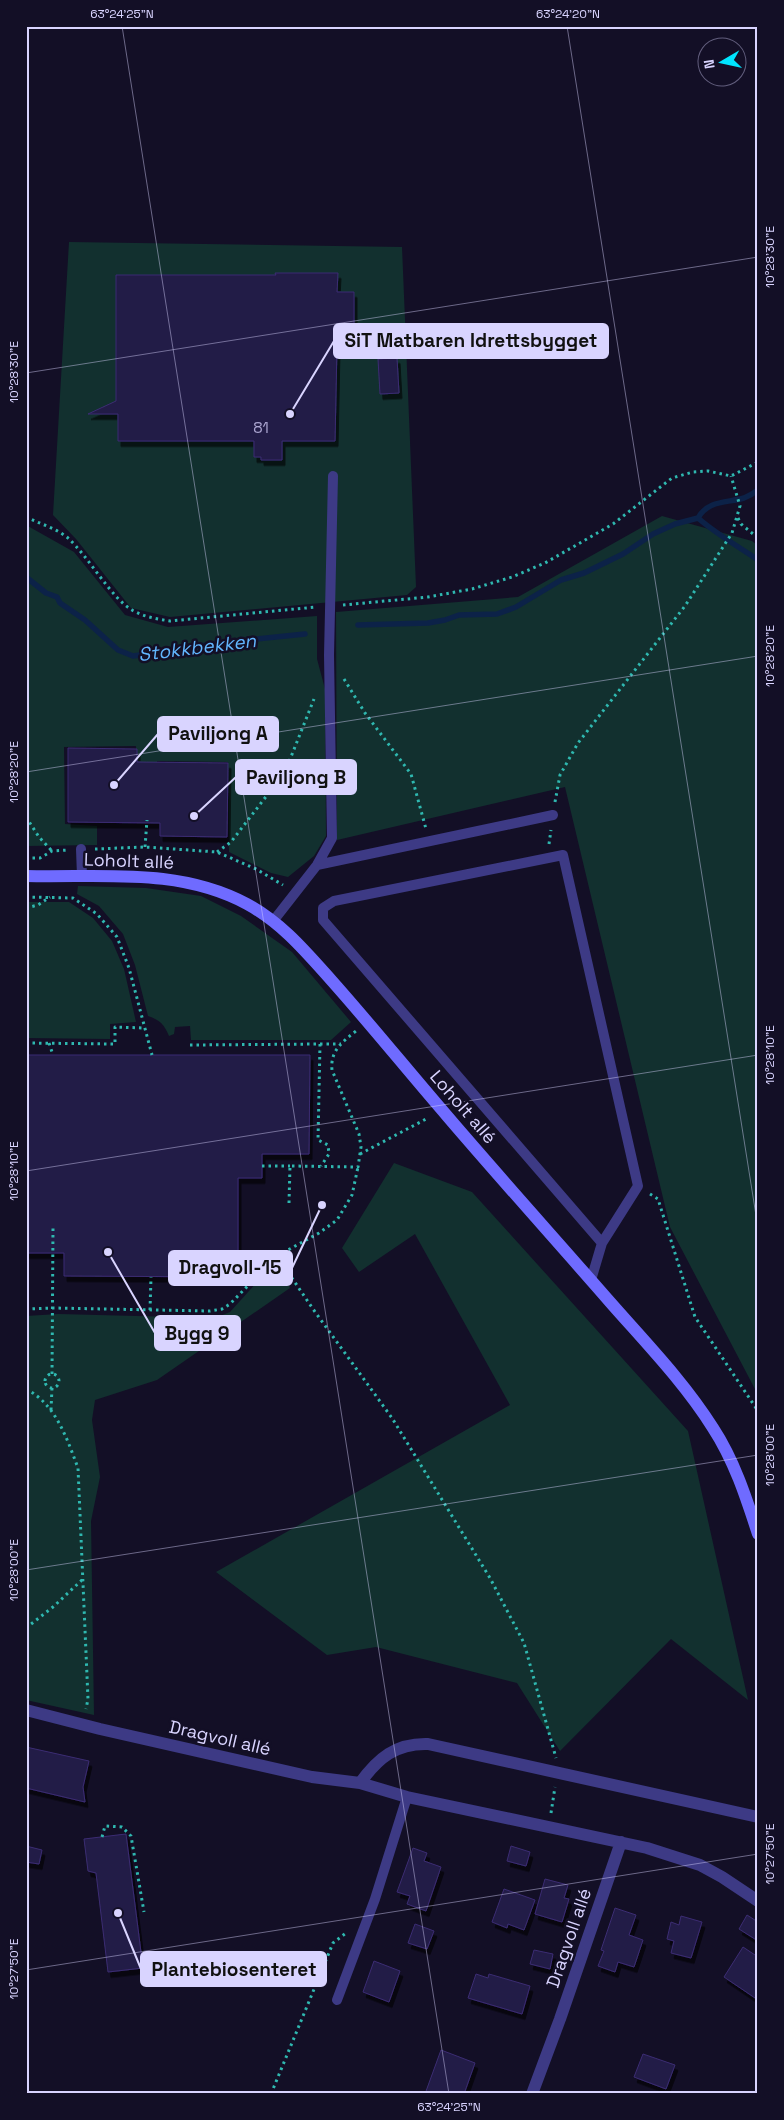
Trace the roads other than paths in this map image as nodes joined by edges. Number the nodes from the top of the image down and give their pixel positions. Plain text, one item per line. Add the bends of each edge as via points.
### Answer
1 (333, 476) dead end
2 (553, 815) road end
3 (81, 849) road end
4 (317, 865) junction
5 (26, 876) edge
6 (82, 876) junction
7 (274, 920) junction
8 (602, 1243) junction
9 (591, 1280) junction
10 (758, 1534) edge
11 (26, 1710) edge
12 (360, 1783) junction
13 (407, 1797) junction
14 (758, 1817) edge
15 (621, 1842) junction
16 (758, 1901) edge
17 (337, 2000) dead end
18 (532, 2094) edge

1 - 4 lane via 329,655 332,838
2 - 4 lane
3 - 6 lane
4 - 7 lane
5 - 6 street, Loholt allé
6 - 7 street, Loholt allé via 142,876 191,882 246,904
7 - 9 street, Loholt allé via 367,1021
8 - 8 lane via 638,1186 563,855 334,901 323,908 323,920
8 - 9 lane
9 - 10 street, Loholt allé via 678,1379 714,1429 742,1484
11 - 12 street, Dragvoll allé via 312,1777
12 - 13 street, Dragvoll allé
12 - 14 street via 382,1757 395,1749 417,1744 439,1745
13 - 15 street, Dragvoll allé
13 - 17 lane via 375,1899
15 - 16 street, Dragvoll allé via 700,1865
15 - 18 street, Dragvoll allé

